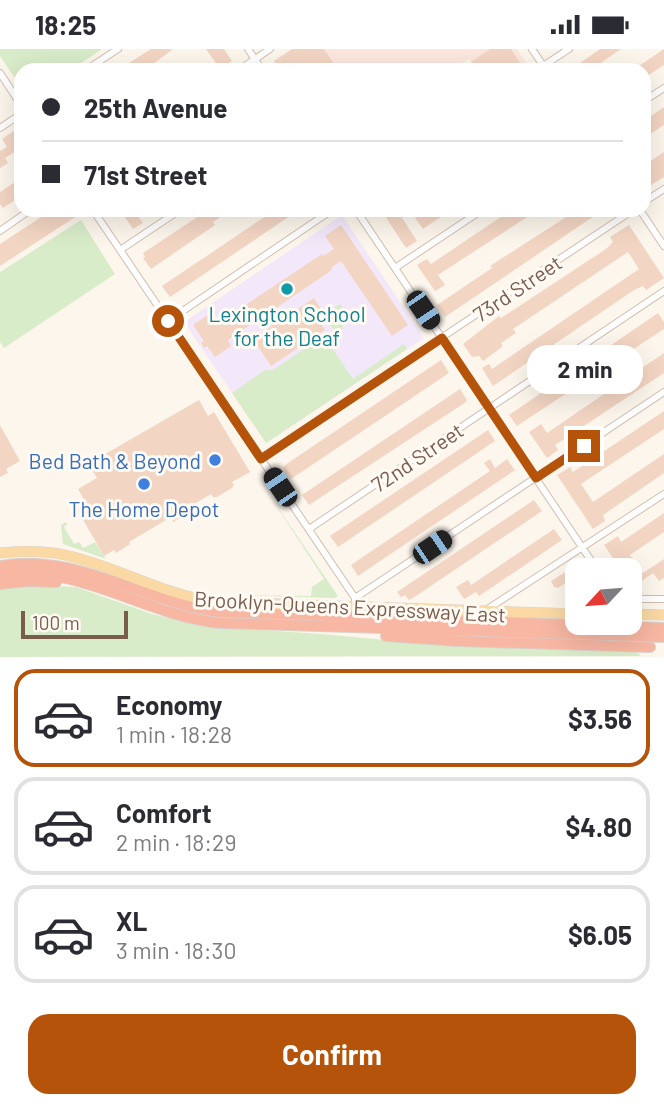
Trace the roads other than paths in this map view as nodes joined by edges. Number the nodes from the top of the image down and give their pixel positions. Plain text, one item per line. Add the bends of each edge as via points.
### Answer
1 (118, 49) edge
2 (248, 49) edge
3 (271, 49) edge
4 (569, 49) edge
5 (255, 60) junction
6 (97, 63) edge
7 (250, 63) edge
8 (257, 63) edge
9 (550, 63) edge
10 (0, 73) edge
11 (14, 94) edge
12 (20, 217) edge
13 (98, 217) edge
14 (170, 217) edge
15 (322, 217) edge
16 (361, 217) edge
17 (472, 217) edge
18 (623, 217) edge
19 (645, 217) edge
20 (0, 231) edge
21 (664, 246) edge
22 (120, 250) junction
23 (395, 268) junction
24 (664, 291) edge
25 (168, 321) junction
26 (442, 338) junction
27 (664, 392) edge
28 (489, 408) junction
29 (261, 459) junction
30 (536, 478) junction
31 (664, 493) edge
32 (309, 529) junction
33 (583, 548) junction
34 (0, 552) edge
35 (590, 558) edge
36 (3, 565) edge
37 (0, 576) edge
38 (0, 584) edge
39 (127, 598) junction
40 (642, 599) edge
41 (664, 599) edge
42 (355, 603) junction
43 (485, 611) junction
44 (565, 614) edge
45 (642, 614) edge
46 (664, 615) edge
47 (324, 627) junction
48 (664, 628) edge
49 (565, 629) edge
50 (642, 629) edge
51 (565, 630) edge
52 (642, 635) edge
53 (664, 637) edge
54 (650, 647) dead end

1 - 6 street
2 - 5 street
3 - 5 street
4 - 9 street
5 - 7 street
5 - 8 street
10 - 11 street
12 - 20 street
13 - 22 street
14 - 22 street
15 - 25 street
16 - 23 street
17 - 23 street
18 - 26 street, 73rd Street
19 - 21 street
22 - 25 street
23 - 26 street
24 - 28 street, 72nd Street
25 - 29 street
26 - 28 street
26 - 29 street, 73rd Street
27 - 30 street
28 - 30 street
28 - 32 street, 72nd Street
29 - 32 street
30 - 33 street
30 - 42 street
31 - 33 street
32 - 42 street
33 - 35 street
33 - 43 street
34 - 42 main road via 64,555 202,600 266,605
36 - 49 highway, Brooklyn-Queens Expressway East via 73,569 170,603 208,611
37 - 39 highway, Brooklyn-Queens Expressway East via 60,576
38 - 39 highway via 67,583
39 - 47 highway, Brooklyn-Queens Expressway East via 206,621
40 - 41 street
42 - 43 main road
43 - 44 main road
45 - 46 main road
47 - 51 highway, Brooklyn-Queens Expressway East
47 - 54 highway via 433,639
48 - 50 highway, Brooklyn-Queens Expressway East, bridge
52 - 53 highway, Brooklyn-Queens Expressway East, bridge

